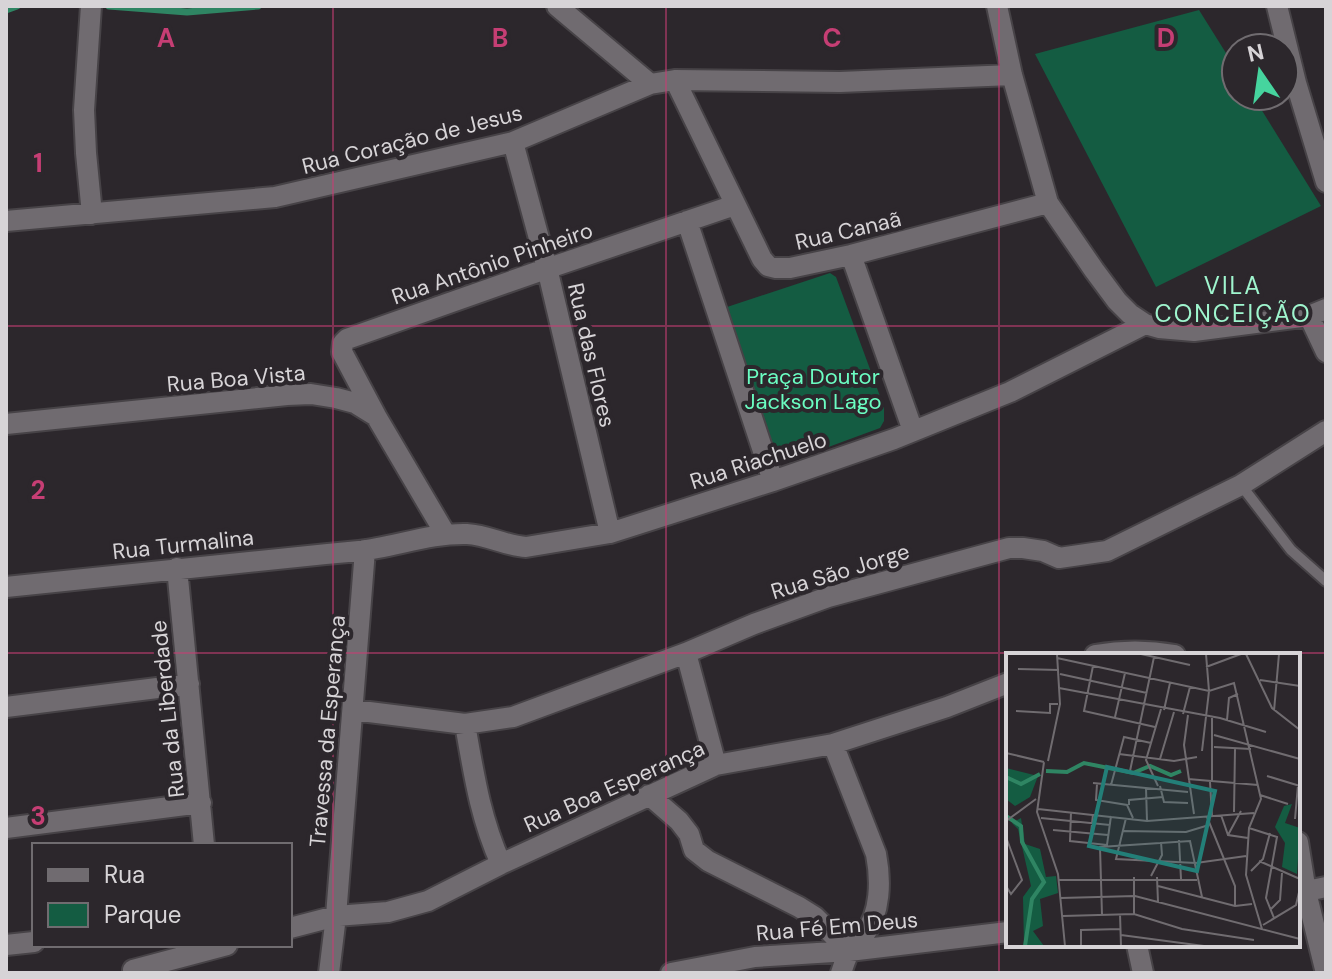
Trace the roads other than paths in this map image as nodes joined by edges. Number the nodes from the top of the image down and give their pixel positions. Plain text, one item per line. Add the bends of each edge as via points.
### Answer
1 (557, 6) edge
2 (997, 6) edge
3 (1277, 6) edge
4 (90, 13) edge
5 (1012, 75) junction
6 (675, 80) junction
7 (650, 84) junction
8 (513, 142) junction
9 (1326, 182) edge
10 (1048, 203) junction
11 (735, 205) junction
12 (92, 214) junction
13 (6, 221) edge
14 (687, 221) junction
15 (851, 255) junction
16 (547, 268) junction
17 (1318, 312) edge
18 (1145, 324) junction
19 (1326, 352) edge
20 (376, 416) junction
21 (6, 424) edge
22 (913, 431) junction
23 (1326, 431) edge
24 (773, 481) junction
25 (1241, 485) junction
26 (610, 533) junction
27 (446, 535) junction
28 (365, 550) junction
29 (177, 568) junction
30 (1326, 581) edge
31 (6, 587) edge
32 (686, 653) junction
33 (1108, 653) edge
34 (1163, 653) edge
35 (189, 684) junction
36 (1006, 684) edge
37 (6, 707) edge
38 (353, 710) junction
39 (465, 724) junction
40 (833, 744) junction
41 (716, 765) junction
42 (649, 795) junction
43 (201, 803) junction
44 (6, 828) edge
45 (204, 843) edge
46 (1300, 850) edge
47 (501, 864) junction
48 (1310, 890) edge
49 (336, 916) junction
50 (292, 927) edge
51 (1006, 932) edge
52 (32, 942) edge
53 (6, 943) edge
54 (220, 947) edge
55 (1137, 947) edge
56 (849, 951) junction
57 (134, 971) edge
58 (329, 973) edge
59 (671, 973) edge
60 (841, 973) edge
61 (1143, 973) edge
62 (1326, 973) edge

1 - 7 street
2 - 5 street
3 - 9 street
4 - 12 street via 84,110
5 - 6 street, Rua Coração de Jesus via 840,82
5 - 10 street
6 - 7 street, Rua Coração de Jesus
6 - 11 street, Rua Canaã
7 - 8 street, Rua Coração de Jesus
8 - 12 street, Rua Coração de Jesus via 275,197
8 - 16 street, Rua das Flores
10 - 15 street, Rua Canaã
10 - 18 street via 1117,301
11 - 14 street, Rua Antônio Pinheiro
11 - 15 street, Rua Canaã via 768,266 790,268
12 - 13 street, Rua Coração de Jesus
14 - 16 street, Rua Antônio Pinheiro
14 - 24 street
15 - 22 street
16 - 20 street, Rua Antônio Pinheiro via 347,339 342,352
16 - 26 street, Rua das Flores
17 - 18 street via 1194,331
17 - 19 street
18 - 22 street, Rua Riachuelo via 1010,392
20 - 21 street, Rua Boa Vista via 355,403 311,394
20 - 27 street
22 - 24 street, Rua Riachuelo
23 - 25 street, Rua São Jorge
24 - 26 street, Rua Riachuelo
25 - 30 lane via 1291,550
25 - 32 street, Rua São Jorge via 1107,551 1059,558 1009,548 828,597
26 - 27 street, Rua Riachuelo via 526,547 470,534
27 - 28 street, Rua Riachuelo
28 - 29 street, Rua Turmalina
28 - 38 street, Travessa da Esperança
29 - 31 street, Rua Turmalina
29 - 35 street, Rua da Liberdade
32 - 39 street, Rua São Jorge via 513,717
32 - 41 street
33 - 34 street
35 - 37 street
35 - 43 street, Rua da Liberdade
36 - 40 street, Rua Boa Esperança
38 - 39 street, Rua São Jorge
38 - 49 street, Travessa da Esperança
39 - 47 street via 477,796
40 - 41 street, Rua Boa Esperança
40 - 56 street via 879,871 872,921
41 - 42 street, Rua Boa Esperança
42 - 47 street, Rua Boa Esperança
42 - 56 street via 679,821 694,850 708,861 807,912
43 - 44 street
43 - 45 street, Rua da Liberdade
46 - 48 street
47 - 49 street, Rua Boa Esperança via 428,901 388,912
48 - 62 street
49 - 50 street, Rua Boa Esperança
49 - 58 street
51 - 56 street, Rua Fé Em Deus
52 - 53 street
54 - 57 street
55 - 61 street
56 - 59 street, Rua Fé Em Deus via 755,957
56 - 60 street

